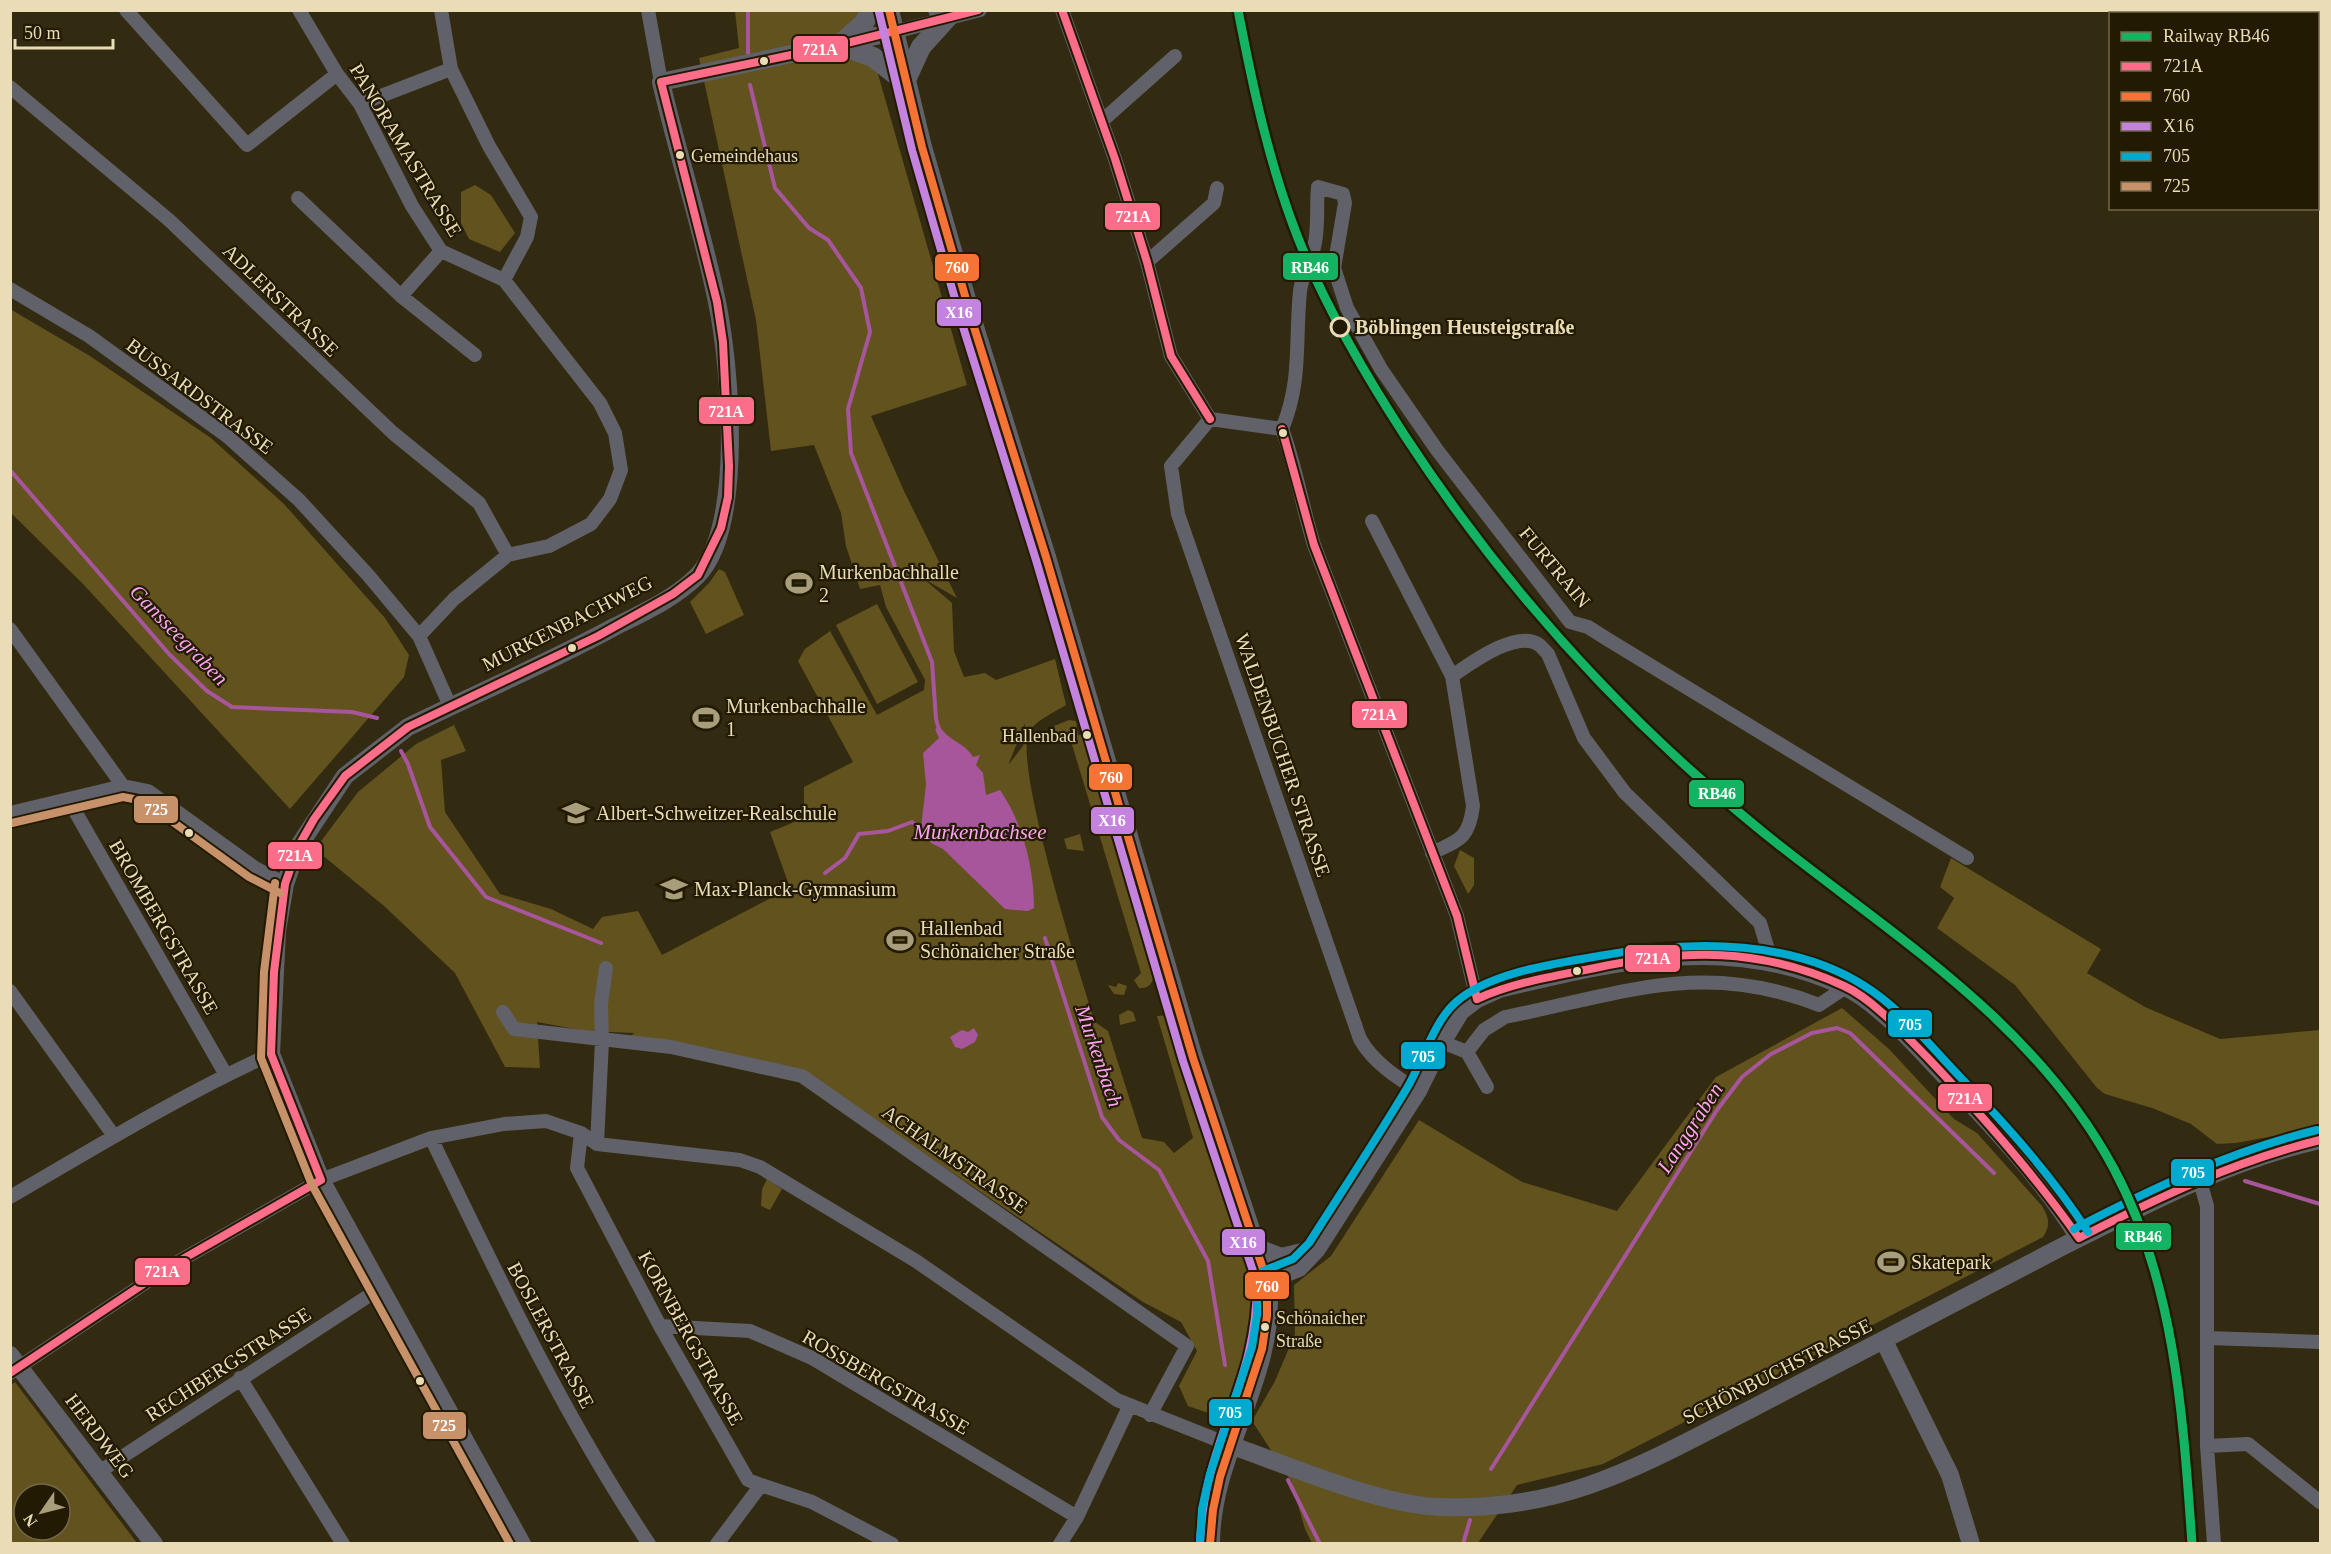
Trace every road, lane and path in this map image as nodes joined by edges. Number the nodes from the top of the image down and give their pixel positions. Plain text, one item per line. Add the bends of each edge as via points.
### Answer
1 (126, 10) edge
2 (299, 10) edge
3 (441, 10) edge
4 (648, 10) edge
5 (872, 10) edge
6 (889, 10) edge
7 (980, 10) edge
8 (1062, 10) edge
9 (943, 14) edge
10 (894, 32) junction
11 (839, 45) junction
12 (1174, 56) dead end
13 (451, 69) junction
14 (337, 74) junction
15 (660, 82) junction
16 (905, 82) junction
17 (10, 87) edge
18 (360, 104) junction
19 (1103, 120) junction
20 (1217, 188) dead end
21 (298, 198) dead end
22 (441, 251) junction
23 (1148, 262) junction
24 (504, 280) junction
25 (10, 289) edge
26 (401, 296) junction
27 (475, 355) dead end
28 (1210, 419) junction
29 (1282, 429) junction
30 (1372, 521) dead end
31 (508, 555) junction
32 (10, 629) edge
33 (419, 636) junction
34 (1452, 676) junction
35 (450, 706) junction
36 (123, 786) junction
37 (69, 799) junction
38 (10, 813) edge
39 (1432, 853) junction
40 (1966, 858) dead end
41 (285, 884) junction
42 (1771, 960) junction
43 (606, 968) dead end
44 (1846, 987) junction
45 (10, 991) edge
46 (1477, 999) junction
47 (503, 1012) dead end
48 (602, 1041) junction
49 (1442, 1042) junction
50 (1467, 1052) junction
51 (271, 1054) junction
52 (226, 1075) junction
53 (1486, 1087) dead end
54 (1418, 1091) junction
55 (581, 1133) junction
56 (114, 1136) junction
57 (431, 1138) junction
58 (2320, 1140) edge
59 (597, 1144) junction
60 (321, 1180) junction
61 (2200, 1180) junction
62 (10, 1197) edge
63 (2079, 1238) junction
64 (1258, 1248) junction
65 (1317, 1249) junction
66 (1267, 1281) junction
67 (379, 1289) junction
68 (660, 1326) junction
69 (2208, 1338) junction
70 (1884, 1341) junction
71 (2320, 1342) edge
72 (13, 1365) edge
73 (240, 1378) junction
74 (1129, 1407) junction
75 (1150, 1415) junction
76 (1230, 1445) junction
77 (2207, 1446) junction
78 (99, 1472) junction
79 (761, 1485) junction
80 (2320, 1502) edge
81 (1077, 1517) junction
82 (154, 1544) edge
83 (343, 1544) edge
84 (522, 1544) edge
85 (649, 1544) edge
86 (717, 1544) edge
87 (892, 1544) edge
88 (1060, 1544) edge
89 (1210, 1544) edge
90 (1971, 1544) edge
91 (2214, 1544) edge

1 - 14 street via 246,145
2 - 14 street, PANORAMASTRASSE
3 - 13 street
4 - 15 street, MURKENBACHWEG
5 - 11 main road via 864,24
6 - 10 main road
7 - 9 street
8 - 19 street
9 - 10 street
9 - 16 main road via 921,47
10 - 11 street
10 - 16 main road
11 - 15 street
11 - 16 main road via 873,57
12 - 19 street
13 - 18 street
13 - 24 street via 489,146 531,217 527,237
14 - 18 street, PANORAMASTRASSE
15 - 35 street, MURKENBACHWEG via 717,302 723,342 729,466 721,528 698,575 673,594 598,636
16 - 64 main road via 974,327 1190,1047
17 - 31 street, ADLERSTRASSE via 169,220 393,433 478,502
18 - 22 street, PANORAMASTRASSE via 412,206
19 - 23 street
20 - 23 street via 1214,203
21 - 26 street
22 - 24 street, PANORAMASTRASSE
22 - 26 street
23 - 28 street via 1171,356
24 - 31 street, PANORAMASTRASSE via 600,403 615,433 621,470 610,500 591,524 549,546
25 - 33 street, BUSSARDSTRASSE via 88,336 227,436 299,500
26 - 27 street
28 - 29 street
28 - 54 street, WALDENBUCHER STRASSE via 1171,466 1178,514 1360,1038 1395,1076
29 - 39 street via 1314,545
29 - 40 street, FURTRAIN via 1293,404 1300,292 1314,247 1318,187 1343,194 1345,203 1334,268 1347,308 1381,369 1437,450 1570,622 1588,627
30 - 34 street
31 - 33 street, PANORAMASTRASSE via 454,599
32 - 36 street
33 - 35 street
34 - 39 street via 1473,806 1471,825 1463,838
34 - 42 street via 1492,649 1527,641 1538,644 1548,654 1584,738 1624,793 1760,923
35 - 41 street, MURKENBACHWEG via 408,727 345,776 298,847
36 - 37 street
36 - 41 street via 148,792 255,868
37 - 38 street
37 - 52 street, BROMBERGSTRASSE
39 - 46 street via 1457,916
41 - 51 street, MURKENBACHWEG via 274,972
42 - 44 street
42 - 46 street via 1690,954 1642,958 1499,989
43 - 48 street via 601,1004
44 - 50 street via 1819,1005 1785,992 1727,981 1653,986 1505,1017 1484,1030
44 - 63 street via 1895,1024 1965,1097 2053,1201
45 - 56 street
46 - 49 street via 1461,1011
47 - 48 street, ACHALMSTRASSE via 514,1029
48 - 59 street
48 - 75 street, ACHALMSTRASSE via 671,1047 802,1076 1187,1346
49 - 50 street
49 - 54 street
50 - 53 street
51 - 52 street
51 - 60 street
52 - 56 street
54 - 65 street
55 - 57 street via 546,1121 504,1124
55 - 59 street
55 - 68 street, KORNBERGSTRASSE via 577,1168
56 - 62 street
57 - 60 street
57 - 85 street, BOSLERSTRASSE via 534,1350
58 - 61 street, SCHÖNBUCHSTRASSE via 2268,1154
59 - 74 street via 740,1160 760,1167 916,1261
60 - 67 street
60 - 72 street via 169,1267
61 - 63 street, SCHÖNBUCHSTRASSE
61 - 69 street via 2207,1206
63 - 70 street, SCHÖNBUCHSTRASSE
64 - 65 street via 1281,1257
64 - 66 main road
65 - 66 street via 1299,1268
66 - 76 main road via 1269,1315 1263,1358
67 - 73 street, RECHBERGSTRASSE
67 - 84 street
68 - 79 street, KORNBERGSTRASSE via 748,1480
68 - 81 street, ROSSBERGSTRASSE via 750,1331 812,1358
69 - 71 street
69 - 77 street
70 - 76 street, SCHÖNBUCHSTRASSE via 1644,1464 1598,1484 1529,1502 1441,1507 1416,1504 1366,1492
70 - 90 street via 1950,1475
72 - 78 street, HERDWEG
73 - 78 street, RECHBERGSTRASSE
73 - 83 street
74 - 75 street
74 - 81 street
75 - 76 street
76 - 89 main road via 1212,1510
77 - 80 street via 2248,1444
77 - 91 street
78 - 82 street, HERDWEG
79 - 86 street
79 - 87 street via 812,1502
81 - 88 street

